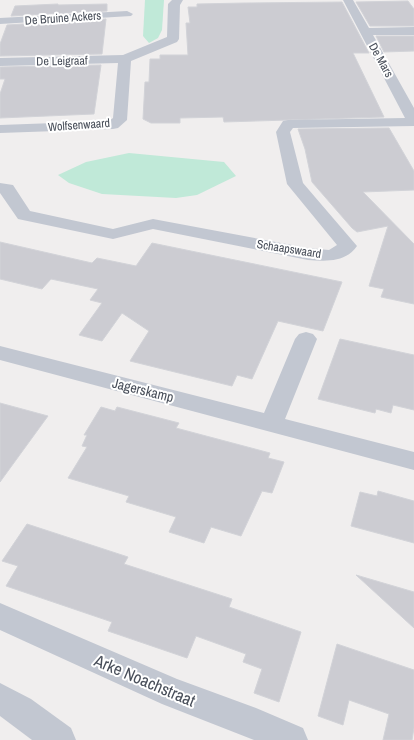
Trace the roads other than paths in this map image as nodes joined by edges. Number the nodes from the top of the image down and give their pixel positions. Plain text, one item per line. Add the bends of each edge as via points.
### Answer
1 (178, 0) edge
2 (348, 0) edge
3 (127, 14) dead end
4 (0, 21) edge
5 (414, 31) edge
6 (366, 32) junction
7 (124, 59) junction
8 (0, 62) edge
9 (410, 107) edge
10 (414, 121) edge
11 (0, 129) edge
12 (0, 188) edge
13 (306, 339) dead end
14 (6, 355) edge
15 (272, 423) junction
16 (414, 461) edge
17 (0, 616) edge
18 (0, 699) edge
19 (59, 740) edge
20 (291, 740) edge

1 - 7 street via 174,4 173,39
2 - 6 street, De Mars
3 - 4 street, De Bruine Ackers
5 - 6 street
6 - 9 street, De Mars via 401,83
7 - 8 street, De Leigraaf
7 - 11 street, Wolfsenwaard via 120,120 113,125
9 - 10 street, De Mars
10 - 12 street, Schaapswaard via 288,124 283,132 295,184 348,246 332,256 308,254 153,224 113,234 24,215 8,189
13 - 15 street
14 - 15 street, Jagerskamp
15 - 16 street, Jagerskamp
17 - 20 street, Arke Noachstraat via 173,693
18 - 19 street via 20,710

